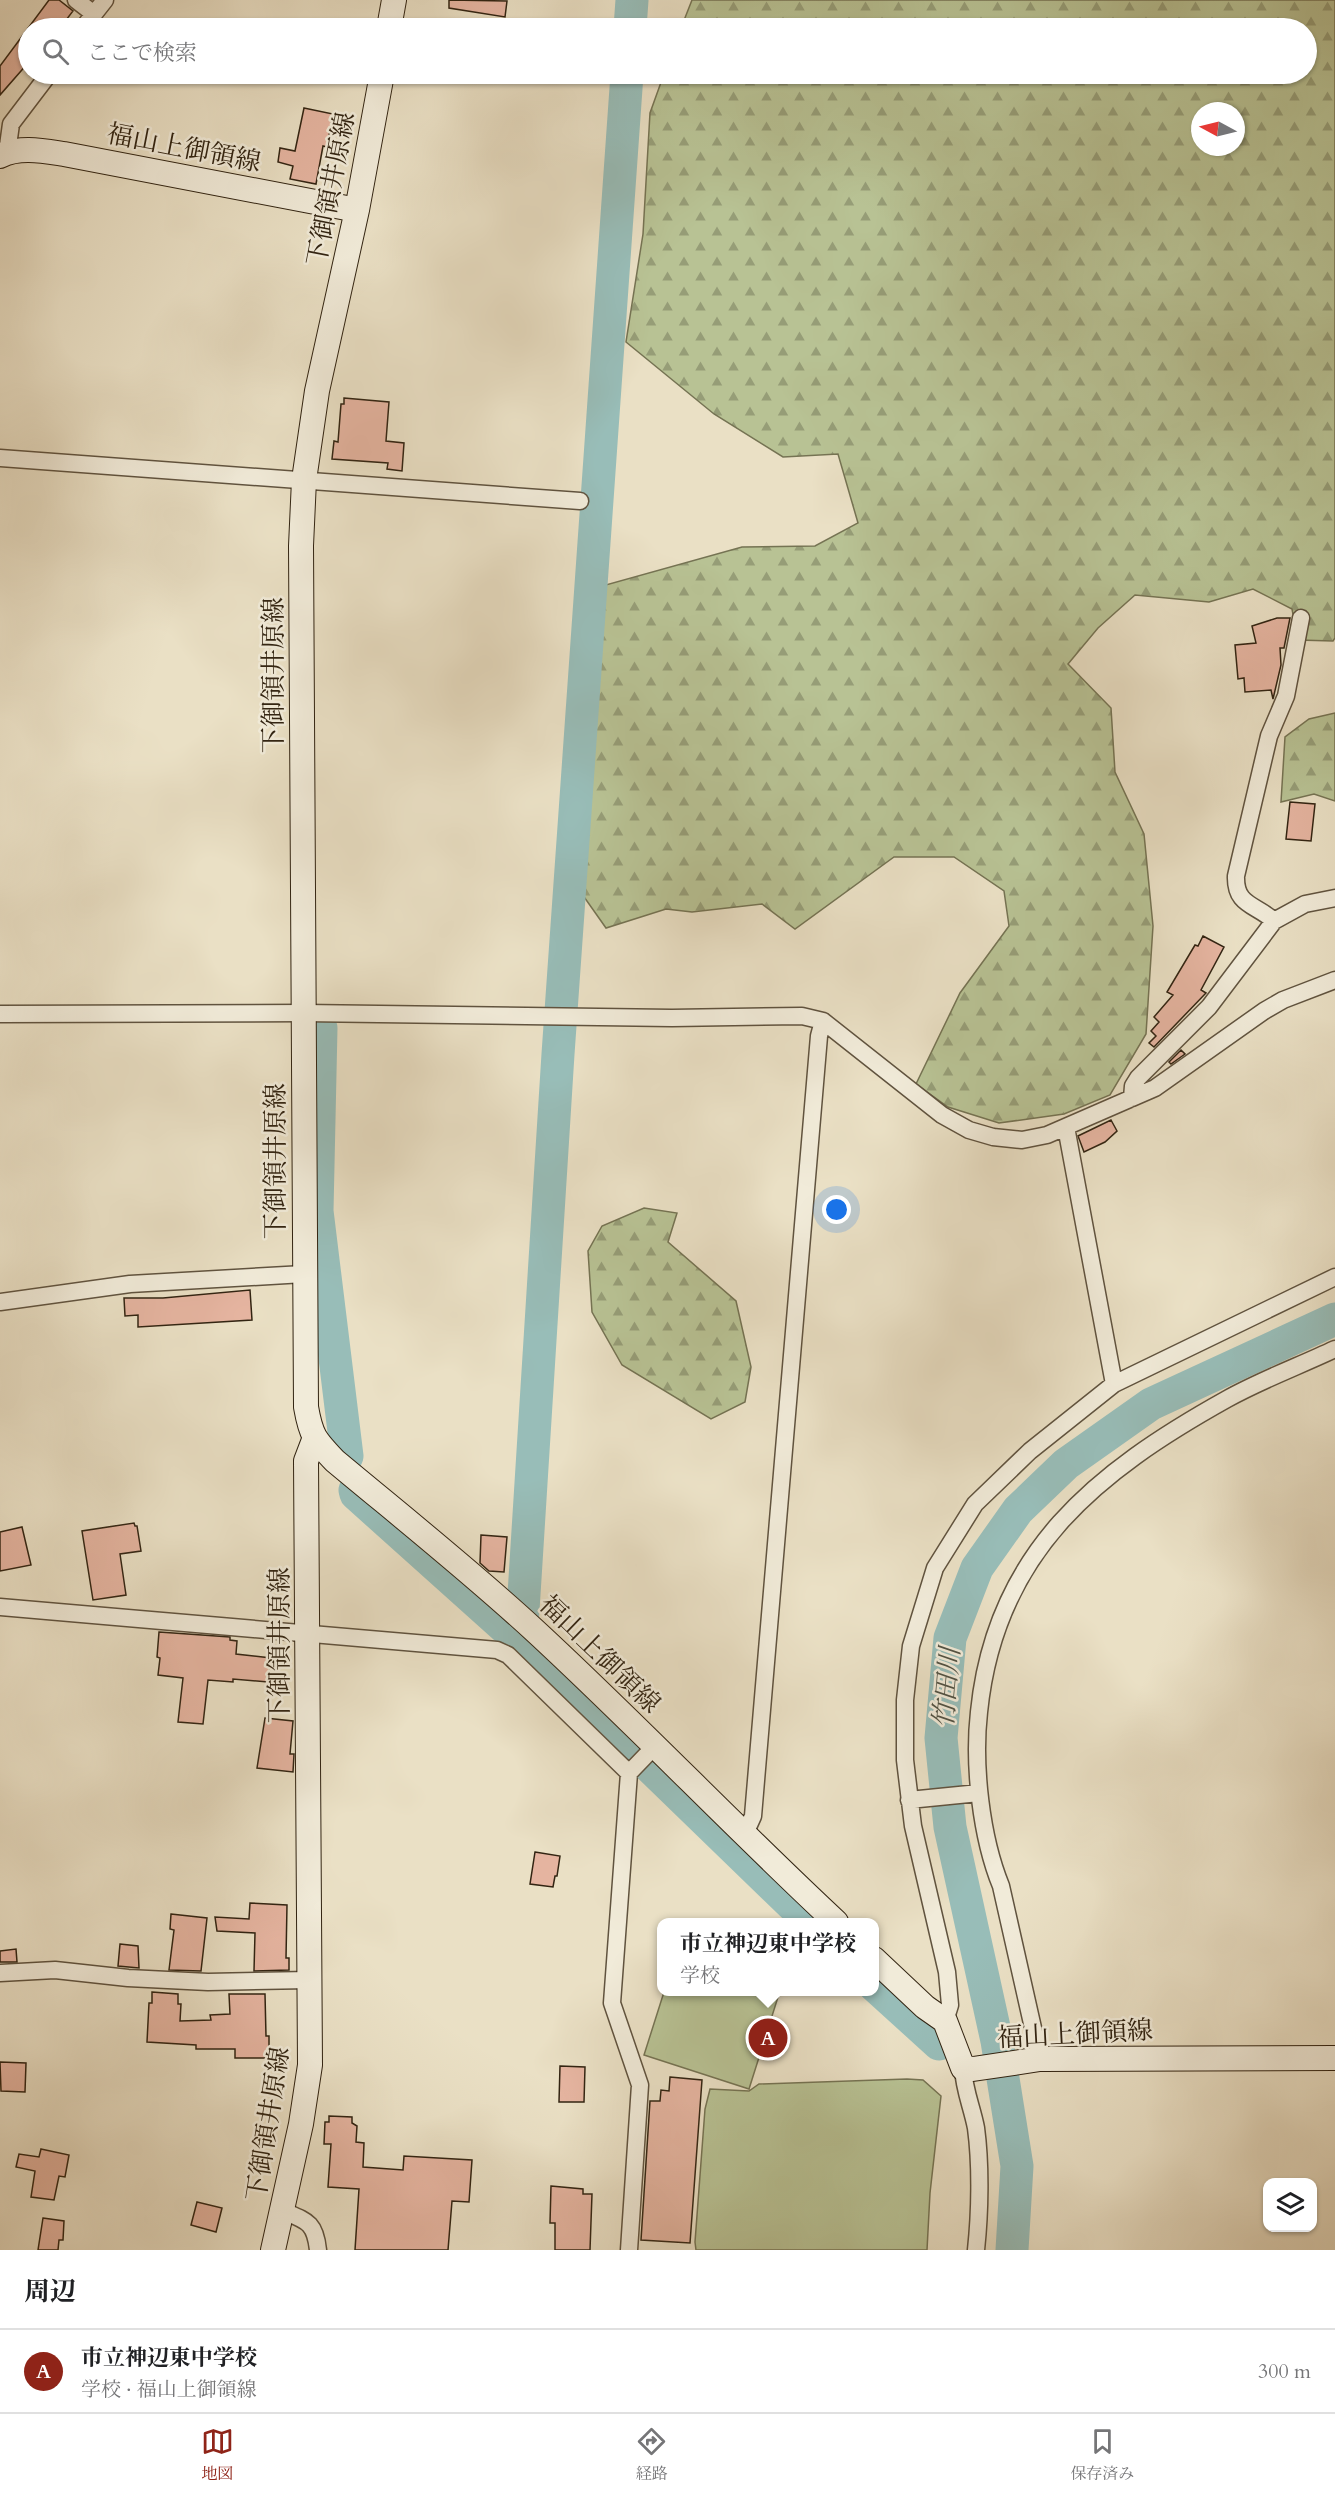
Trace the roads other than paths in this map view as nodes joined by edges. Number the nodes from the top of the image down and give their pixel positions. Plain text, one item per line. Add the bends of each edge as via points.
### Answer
1 (76, 0) edge
2 (105, 0) edge
3 (394, 0) edge
4 (94, 14) junction
5 (91, 18) edge
6 (391, 18) edge
7 (41, 84) edge
8 (380, 84) edge
9 (3, 154) edge
10 (357, 210) junction
11 (0, 458) edge
12 (304, 480) junction
13 (580, 501) dead end
14 (1301, 618) dead end
15 (1335, 898) edge
16 (1274, 921) junction
17 (1335, 980) edge
18 (304, 1013) junction
19 (0, 1014) edge
20 (823, 1021) junction
21 (1132, 1098) junction
22 (1066, 1127) junction
23 (304, 1274) junction
24 (1335, 1277) edge
25 (0, 1302) edge
26 (1335, 1350) edge
27 (1114, 1384) junction
28 (314, 1440) junction
29 (0, 1607) edge
30 (308, 1632) junction
31 (652, 1749) junction
32 (630, 1771) junction
33 (976, 1794) junction
34 (912, 1799) junction
35 (744, 1836) junction
36 (831, 1918) edge
37 (879, 1964) edge
38 (0, 1973) edge
39 (309, 1980) junction
40 (945, 2021) junction
41 (1335, 2058) edge
42 (1036, 2060) junction
43 (968, 2069) junction
44 (283, 2211) junction
45 (273, 2250) edge
46 (318, 2250) edge
47 (629, 2250) edge
48 (976, 2250) edge

1 - 4 street
2 - 4 street
3 - 6 main road
4 - 5 street
7 - 9 street via 11,124
8 - 10 main road, 下御領井原線
9 - 10 main road, 福山上御領線 via 36,150 64,154
10 - 12 main road, 下御領井原線 via 317,391
11 - 12 street
12 - 13 street
12 - 18 main road, 下御領井原線
14 - 16 street via 1286,696 1269,736 1236,876 1235,890 1241,898
15 - 16 street via 1305,904
16 - 21 street via 1209,1007 1138,1078
17 - 21 street via 1283,1000 1155,1088
18 - 19 street
18 - 20 street via 802,1016
18 - 23 main road, 下御領井原線
20 - 22 street via 942,1115 969,1130 1022,1140
20 - 35 street via 753,1816
21 - 22 street
22 - 27 street
23 - 25 street via 130,1284
23 - 28 main road, 下御領井原線 via 306,1407
24 - 27 street
26 - 33 street via 1229,1398 1153,1444 1110,1473 1055,1527 1017,1580 991,1644 981,1685
27 - 34 street via 1030,1451 975,1504 935,1568 909,1657 905,1760
28 - 30 main road, 下御領井原線 via 306,1461
28 - 31 main road, 福山上御領線 via 529,1625
29 - 30 street
30 - 32 street via 497,1650 508,1655
30 - 39 main road, 下御領井原線
31 - 32 street
31 - 35 main road, 福山上御領線
32 - 47 street via 612,2003 640,2085
33 - 34 street
33 - 42 street
34 - 40 street via 913,1826 947,1972 950,2005
35 - 36 main road, 福山上御領線
37 - 40 main road
38 - 39 street via 55,1970 208,1982
39 - 44 main road, 下御領井原線 via 310,2065
40 - 43 main road, 福山上御領線
41 - 42 main road, 福山上御領線
42 - 43 main road, 福山上御領線
43 - 48 street via 964,2087 975,2127 978,2176
44 - 45 main road, 下御領井原線
44 - 46 street via 308,2221

